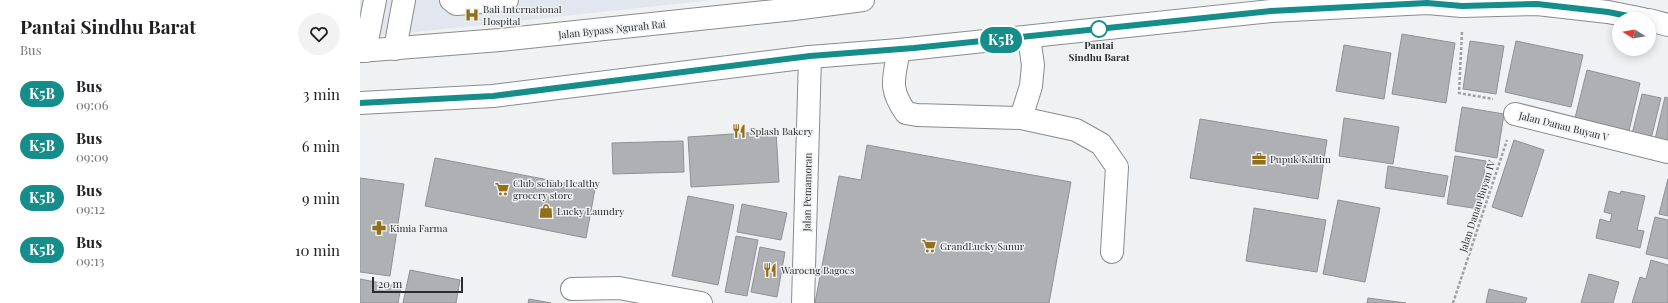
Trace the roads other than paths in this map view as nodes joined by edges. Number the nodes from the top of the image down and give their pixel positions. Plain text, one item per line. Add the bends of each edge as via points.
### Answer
1 (375, 0) edge
2 (404, 0) edge
3 (451, 0) edge
4 (507, 0) edge
5 (863, 0) edge
6 (1271, 5) edge
7 (1612, 13) edge
8 (1656, 22) edge
9 (1668, 25) edge
10 (1029, 37) junction
11 (395, 49) junction
12 (899, 50) junction
13 (362, 51) edge
14 (810, 56) junction
15 (360, 103) edge
16 (1516, 114) road end
17 (1021, 118) junction
18 (1668, 152) edge
19 (1112, 252) dead end
20 (572, 289) dead end
21 (701, 303) edge
22 (803, 303) edge

1 - 13 main road
2 - 11 main road
3 - 4 main road via 456,4
5 - 11 main road, Jalan Bypass Ngurah Rai via 508,40
6 - 7 main road via 1537,4
6 - 10 main road
8 - 9 main road
10 - 12 main road
10 - 17 main road via 1033,64 1031,86
11 - 13 main road, Jalan Bypass Ngurah Rai
12 - 14 main road
12 - 17 main road via 893,85 897,100 906,112 917,115
14 - 15 main road via 493,96
14 - 22 main road, Jalan Pemamoran
16 - 18 main road, Jalan Danau Buyan V
17 - 19 main road via 1076,130 1101,144 1117,167
20 - 21 main road via 619,288

